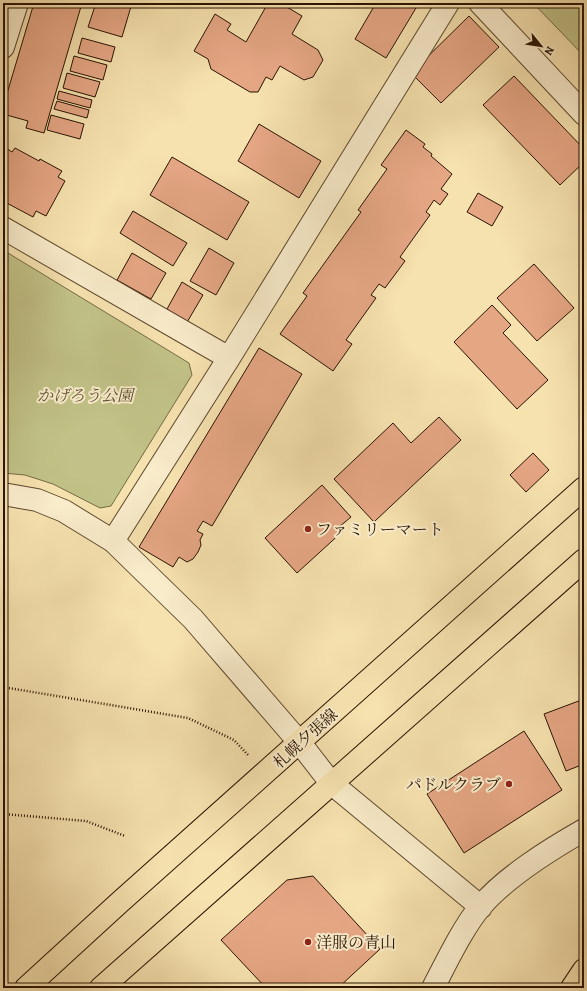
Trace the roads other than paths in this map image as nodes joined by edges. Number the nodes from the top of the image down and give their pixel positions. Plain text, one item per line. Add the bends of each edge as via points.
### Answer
1 (17, 3) edge
2 (448, 3) edge
3 (480, 3) edge
4 (3, 47) edge
5 (584, 114) edge
6 (3, 228) edge
7 (229, 358) junction
8 (584, 488) edge
9 (3, 494) edge
10 (114, 541) junction
11 (584, 560) edge
12 (300, 743) junction
13 (331, 783) junction
14 (584, 830) edge
15 (481, 907) junction
16 (584, 970) edge
17 (26, 988) edge
18 (101, 988) edge
19 (433, 988) edge
20 (572, 988) edge

1 - 4 street
2 - 7 street
3 - 5 street
6 - 7 street
7 - 10 street
8 - 12 main road, 札幌夕張線
9 - 10 street via 37,500 64,511
10 - 12 street via 193,619
11 - 13 main road
12 - 13 street
12 - 17 main road, 札幌夕張線
13 - 15 street
13 - 18 main road
14 - 15 street via 556,846 512,878
15 - 19 street
16 - 20 main road

